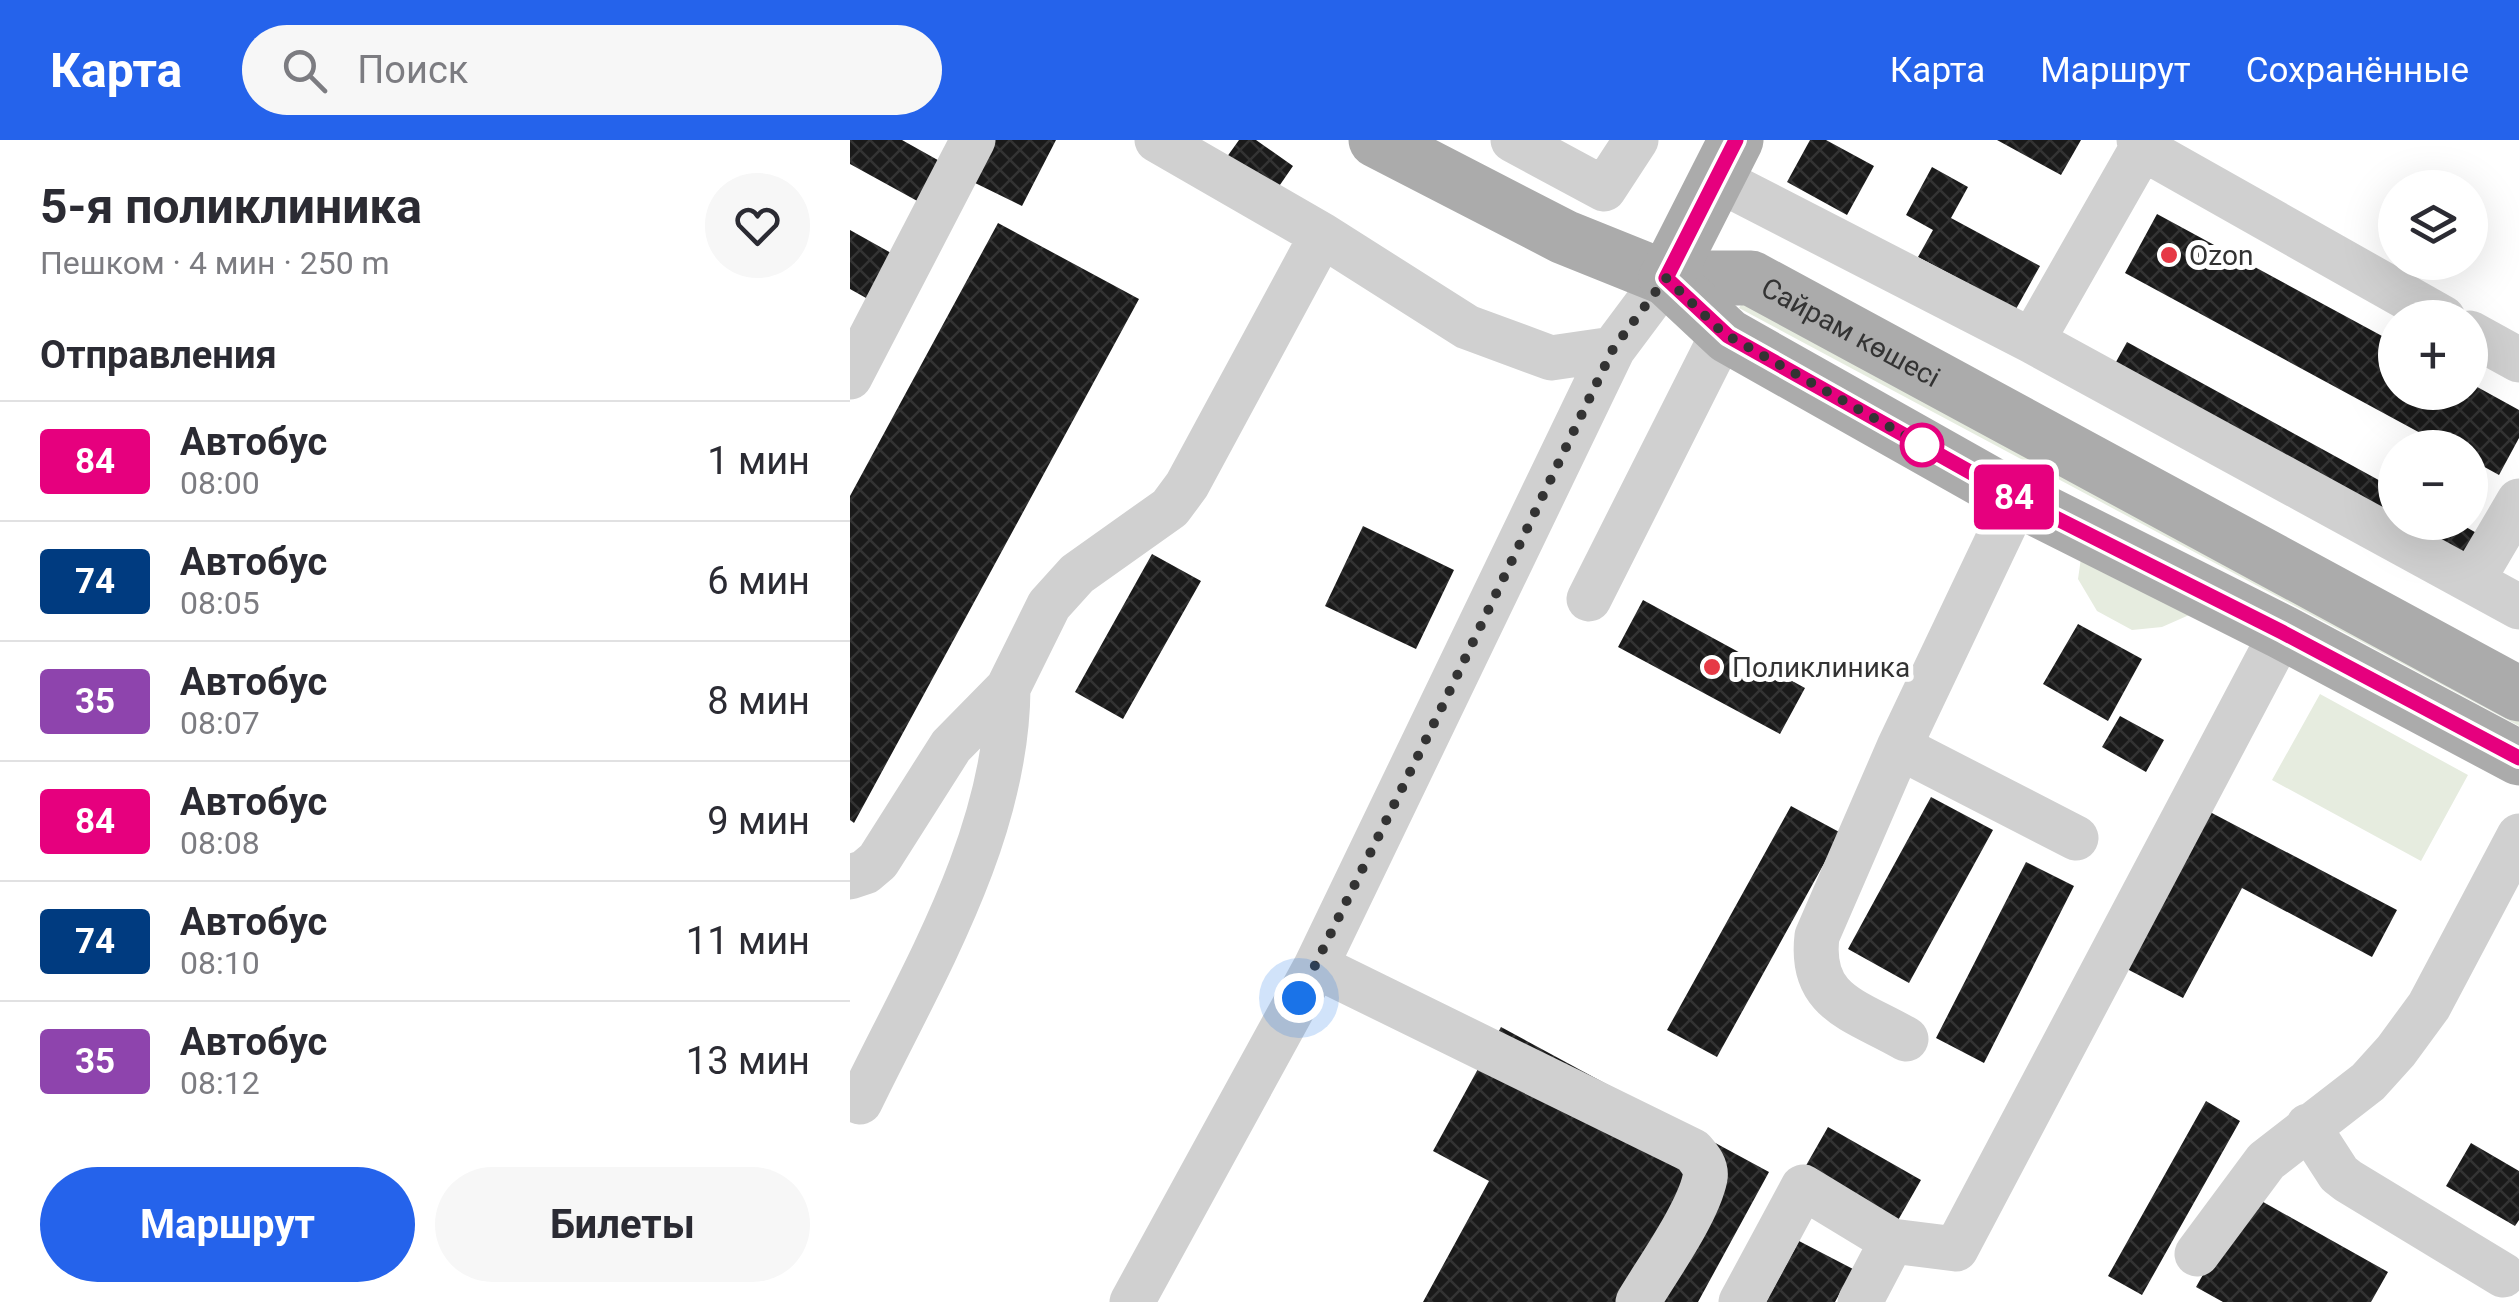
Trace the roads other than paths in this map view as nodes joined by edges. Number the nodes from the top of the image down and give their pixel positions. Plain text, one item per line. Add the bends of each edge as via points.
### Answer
1 (973, 140) edge
2 (1157, 140) edge
3 (1513, 140) edge
4 (1636, 140) edge
5 (1380, 141) edge
6 (2140, 144) edge
7 (1726, 159) edge
8 (1322, 236) junction
9 (1666, 278) junction
10 (2412, 300) edge
11 (1723, 333) junction
12 (2032, 342) junction
13 (2488, 343) edge
14 (1613, 349) junction
15 (2519, 360) edge
16 (850, 377) edge
17 (2018, 499) junction
18 (2519, 501) edge
19 (2472, 581) junction
20 (1589, 599) dead end
21 (2519, 607) edge
22 (2282, 632) junction
23 (1008, 688) junction
24 (2519, 694) edge
25 (1899, 747) junction
26 (2519, 758) edge
27 (2519, 836) edge
28 (2076, 838) dead end
29 (850, 877) edge
30 (1316, 966) junction
31 (1906, 1038) dead end
32 (860, 1102) dead end
33 (2308, 1126) junction
34 (1892, 1242) junction
35 (2197, 1254) dead end
36 (2503, 1274) dead end
37 (1132, 1302) edge
38 (1638, 1302) edge
39 (1741, 1302) edge
40 (1860, 1302) edge

1 - 16 street
2 - 8 street
3 - 4 street via 1604,189
5 - 9 main road via 1564,237
6 - 10 street
6 - 12 street
7 - 9 main road
7 - 12 street
8 - 14 street via 1467,327 1551,358
8 - 23 street via 1186,485 1170,508 1093,562 1049,605
9 - 11 main road
9 - 14 street
9 - 24 main road, Сайрам көшесі via 1752,278
11 - 17 main road
11 - 20 street
12 - 19 street
13 - 15 street
14 - 30 street
17 - 22 main road
17 - 25 street
18 - 19 street
19 - 21 street
22 - 26 main road
22 - 34 street via 1956,1249
23 - 29 street via 952,746 878,861
23 - 32 street via 1008,731 990,815
25 - 28 street
25 - 31 street via 1817,936 1814,960 1830,995
27 - 33 street via 2429,1006 2368,1082
30 - 37 street
30 - 38 street via 1693,1151 1706,1175 1694,1208
33 - 35 street via 2266,1161
33 - 36 street via 2348,1181
34 - 39 street via 1802,1186
34 - 40 street

